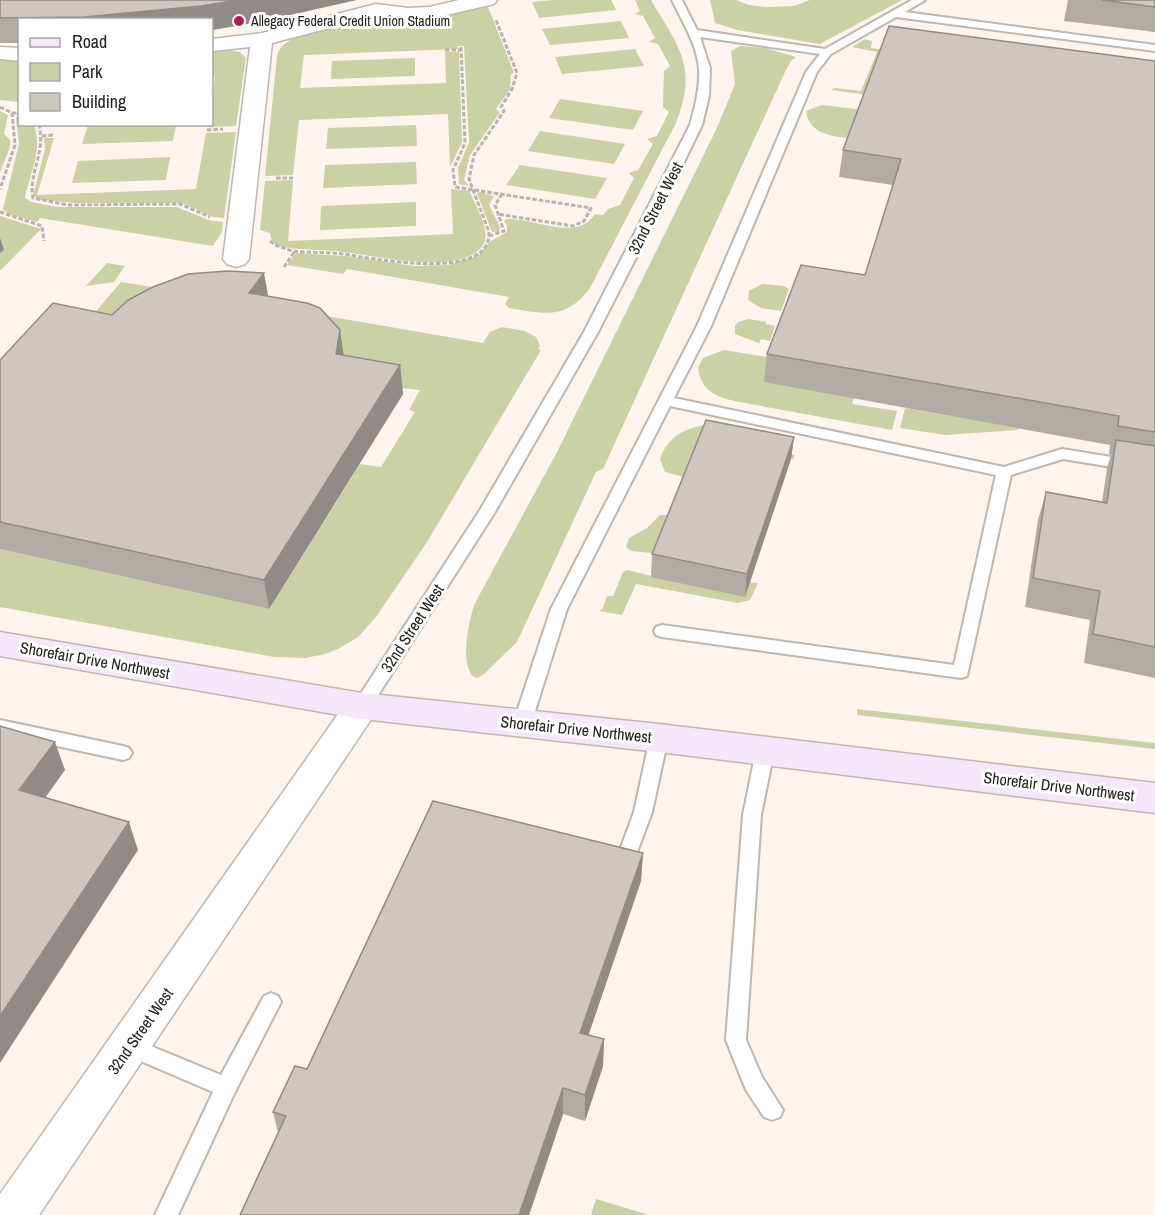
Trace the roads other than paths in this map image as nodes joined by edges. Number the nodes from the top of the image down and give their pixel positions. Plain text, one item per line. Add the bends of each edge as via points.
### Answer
1 (397, 0) edge
2 (920, 0) edge
3 (680, 2) edge
4 (491, 7) edge
5 (376, 10) junction
6 (894, 14) junction
7 (693, 33) junction
8 (262, 39) junction
9 (213, 45) edge
10 (1155, 48) edge
11 (827, 52) junction
12 (0, 53) edge
13 (18, 55) edge
14 (236, 258) dead end
15 (666, 401) junction
16 (1155, 469) edge
17 (1004, 472) junction
18 (662, 632) dead end
19 (0, 644) edge
20 (362, 706) junction
21 (522, 724) junction
22 (0, 728) edge
23 (659, 738) junction
24 (765, 751) junction
25 (123, 753) dead end
26 (1155, 798) edge
27 (629, 850) edge
28 (271, 1002) dead end
29 (129, 1046) junction
30 (226, 1087) junction
31 (772, 1110) dead end
32 (12, 1215) edge
33 (166, 1215) edge

1 - 5 street
2 - 6 lane
3 - 7 lane, 32nd Street West
4 - 5 street via 408,14
5 - 8 street
6 - 10 lane
6 - 11 lane
7 - 11 lane
7 - 20 lane, 32nd Street West via 705,68 703,96 696,125 656,207 591,332 492,502
8 - 9 street
8 - 14 street
11 - 15 lane via 812,72 704,326
12 - 13 street
15 - 17 lane
15 - 21 lane via 559,609
16 - 17 lane via 1062,454
17 - 18 lane via 961,672
19 - 20 street, Shorefair Drive Northwest
20 - 21 street, Shorefair Drive Northwest
20 - 29 street, 32nd Street West
21 - 23 street, Shorefair Drive Northwest
22 - 25 lane
23 - 24 street, Shorefair Drive Northwest
23 - 27 lane via 643,812
24 - 26 street, Shorefair Drive Northwest
24 - 31 lane via 752,815 736,1040 754,1083
28 - 30 lane
29 - 30 lane
29 - 32 street, 32nd Street West
30 - 33 lane

